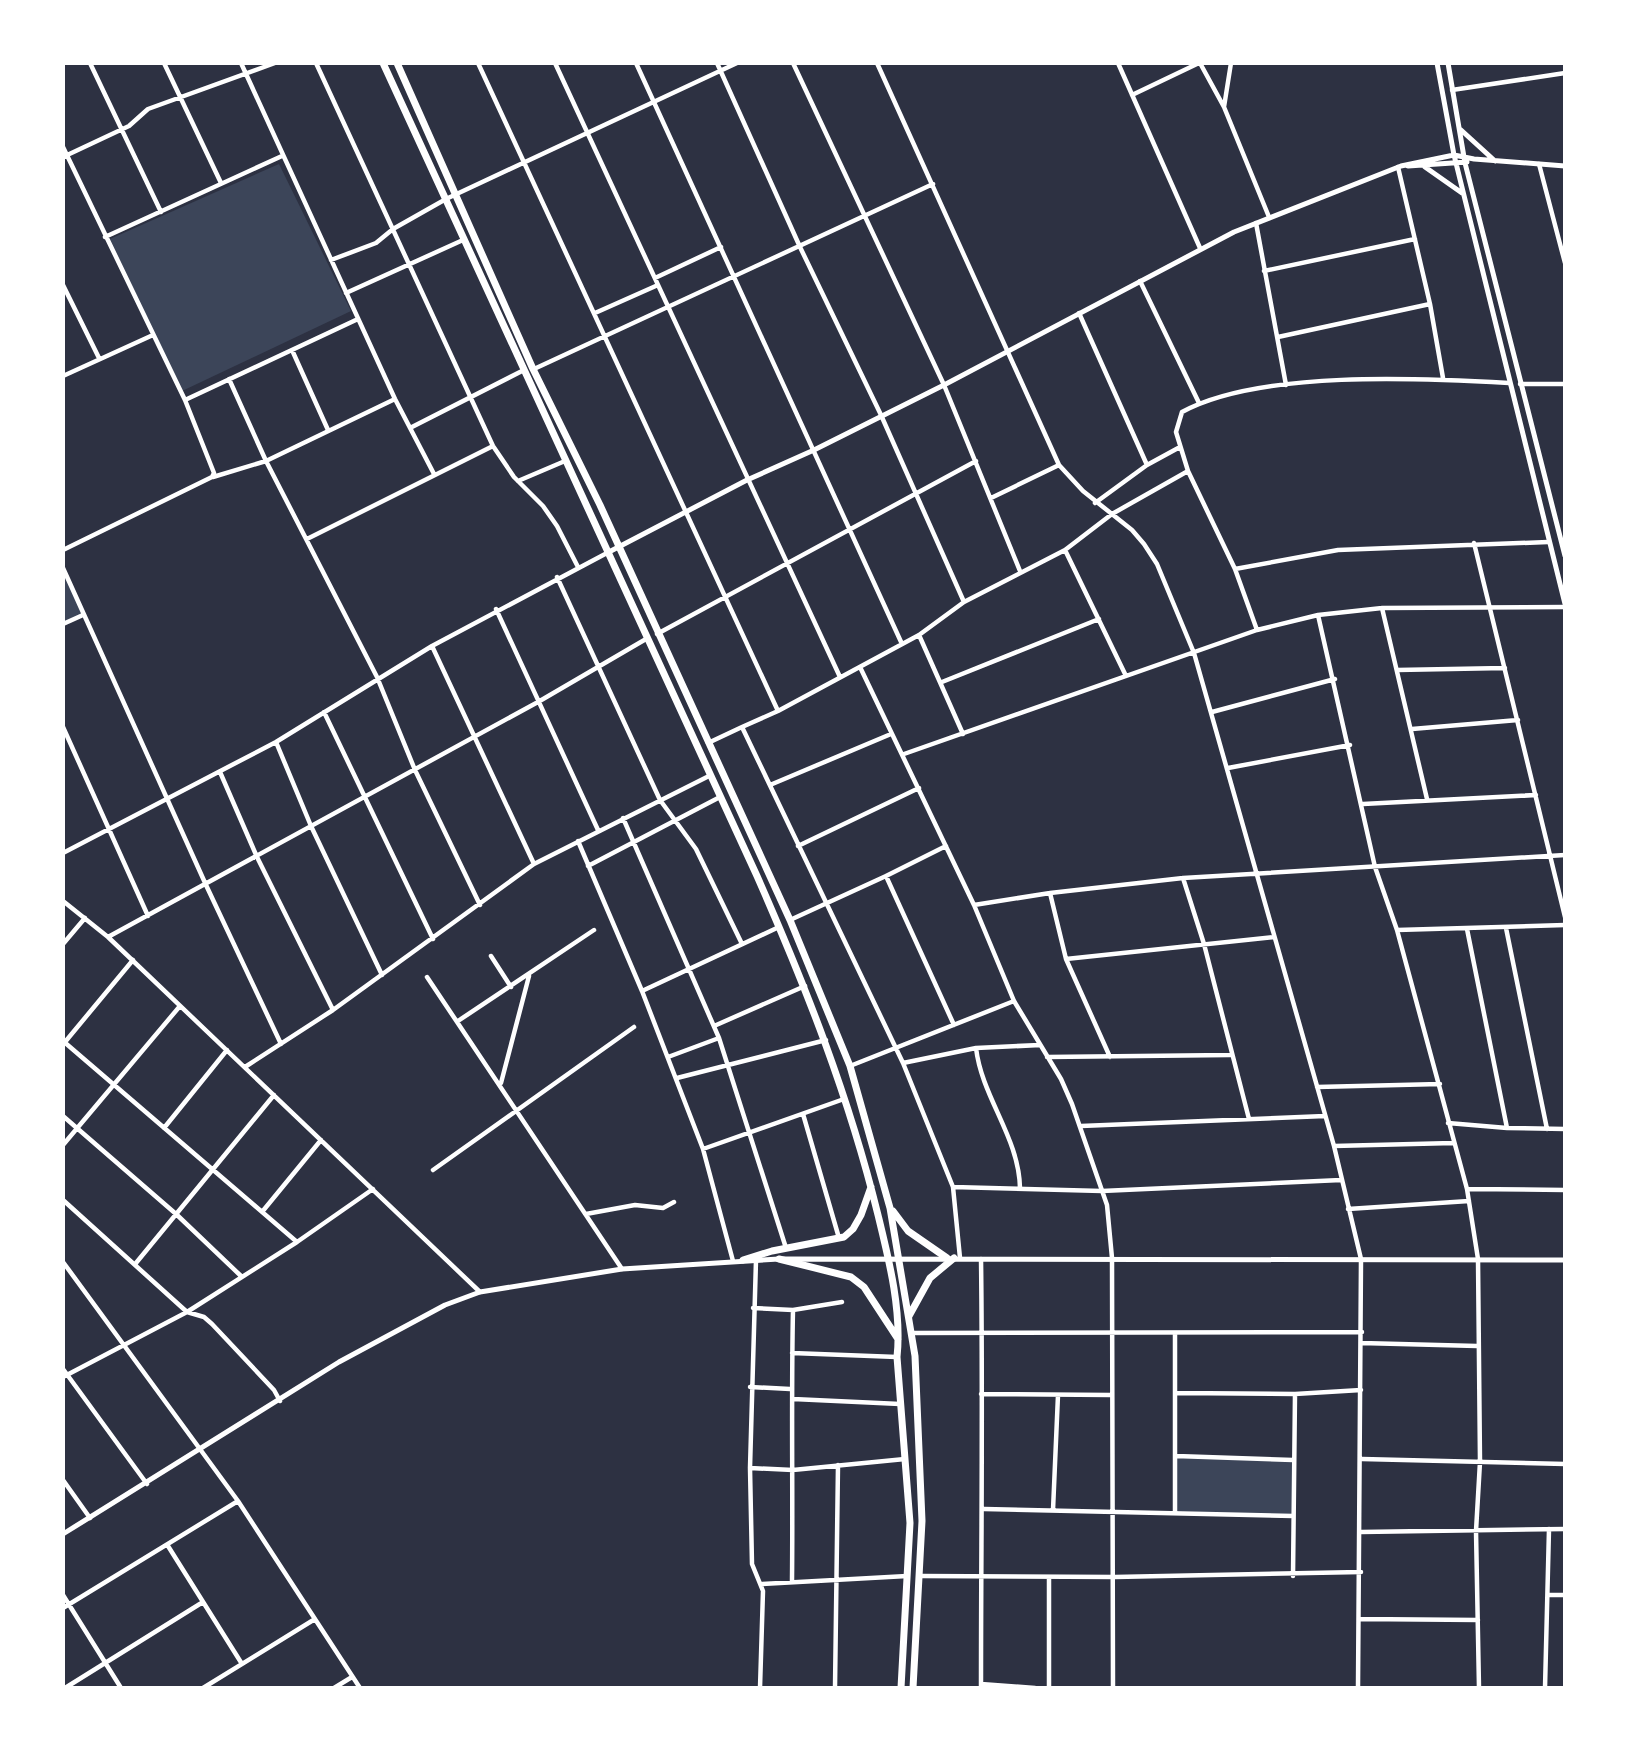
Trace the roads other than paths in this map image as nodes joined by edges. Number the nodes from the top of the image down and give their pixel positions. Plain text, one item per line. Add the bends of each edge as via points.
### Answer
1 (90, 63) edge
2 (164, 63) edge
3 (241, 63) edge
4 (275, 63) edge
5 (316, 63) edge
6 (383, 63) edge
7 (397, 63) edge
8 (478, 63) edge
9 (555, 63) edge
10 (636, 63) edge
11 (716, 63) edge
12 (737, 63) edge
13 (793, 63) edge
14 (877, 63) edge
15 (1118, 63) edge
16 (1199, 63) edge
17 (1231, 63) edge
18 (1437, 63) edge
19 (1448, 63) edge
20 (720, 71) junction
21 (1565, 74) edge
22 (246, 75) junction
23 (1452, 90) junction
24 (1132, 95) junction
25 (181, 98) junction
26 (654, 103) junction
27 (1224, 107) junction
28 (1459, 128) junction
29 (122, 129) junction
30 (589, 133) junction
31 (63, 147) edge
32 (1454, 155) junction
33 (1464, 155) junction
34 (65, 156) edge
35 (282, 156) junction
36 (1474, 159) junction
37 (1495, 161) junction
38 (524, 163) junction
39 (1465, 163) junction
40 (1456, 164) junction
41 (1539, 164) junction
42 (1400, 166) junction
43 (1565, 166) edge
44 (1424, 167) junction
45 (221, 183) junction
46 (933, 184) junction
47 (457, 194) junction
48 (1463, 194) junction
49 (446, 199) junction
50 (161, 212) junction
51 (1269, 216) junction
52 (864, 218) junction
53 (1256, 222) junction
54 (393, 229) junction
55 (105, 237) junction
56 (1415, 239) junction
57 (463, 240) junction
58 (721, 247) junction
59 (800, 247) junction
60 (1200, 248) junction
61 (331, 260) junction
62 (410, 263) junction
63 (1565, 263) edge
64 (1264, 271) junction
65 (735, 277) junction
66 (654, 278) junction
67 (1140, 281) junction
68 (63, 285) edge
69 (657, 285) junction
70 (346, 293) junction
71 (1430, 304) junction
72 (668, 309) junction
73 (595, 313) junction
74 (1079, 313) junction
75 (358, 319) junction
76 (153, 335) junction
77 (605, 336) junction
78 (1279, 337) junction
79 (1009, 349) junction
80 (292, 350) junction
81 (99, 358) junction
82 (533, 369) junction
83 (524, 370) junction
84 (63, 376) edge
85 (1443, 378) junction
86 (229, 379) junction
87 (1509, 383) junction
88 (1520, 384) junction
89 (1565, 384) edge
90 (944, 385) junction
91 (1286, 385) junction
92 (472, 398) junction
93 (395, 399) junction
94 (185, 400) junction
95 (1199, 403) junction
96 (881, 415) junction
97 (410, 428) junction
98 (328, 430) junction
99 (493, 446) junction
100 (1180, 447) junction
101 (814, 450) junction
102 (265, 461) junction
103 (565, 461) junction
104 (975, 461) junction
105 (1059, 465) junction
106 (1147, 465) junction
107 (1188, 471) junction
108 (434, 474) junction
109 (212, 477) junction
110 (747, 480) junction
111 (518, 481) junction
112 (915, 492) junction
113 (991, 498) junction
114 (1095, 503) junction
115 (685, 514) junction
116 (1112, 514) junction
117 (849, 527) junction
118 (307, 539) junction
119 (1548, 542) junction
120 (1474, 543) junction
121 (618, 548) junction
122 (63, 550) edge
123 (1065, 550) junction
124 (607, 553) junction
125 (1565, 556) edge
126 (785, 563) junction
127 (578, 567) junction
128 (63, 569) edge
129 (1236, 569) junction
130 (1020, 571) junction
131 (557, 577) junction
132 (725, 596) junction
133 (964, 603) junction
134 (1490, 605) junction
135 (1565, 606) edge
136 (1382, 608) junction
137 (496, 609) junction
138 (83, 615) junction
139 (1318, 615) junction
140 (1099, 619) junction
141 (63, 624) edge
142 (1257, 630) junction
143 (657, 634) junction
144 (919, 635) junction
145 (646, 639) junction
146 (902, 644) junction
147 (432, 646) junction
148 (1194, 653) junction
149 (596, 667) junction
150 (860, 667) junction
151 (1505, 668) junction
152 (1397, 670) junction
153 (1126, 676) junction
154 (377, 677) junction
155 (840, 677) junction
156 (1335, 679) junction
157 (942, 682) junction
158 (538, 702) junction
159 (778, 711) junction
160 (324, 712) junction
161 (1212, 712) junction
162 (1518, 720) junction
163 (63, 727) edge
164 (742, 727) junction
165 (1412, 729) junction
166 (891, 734) junction
167 (963, 734) junction
168 (474, 736) junction
169 (276, 742) junction
170 (707, 744) junction
171 (1350, 745) junction
172 (904, 754) junction
173 (1228, 768) junction
174 (415, 770) junction
175 (220, 772) junction
176 (709, 776) junction
177 (770, 785) junction
178 (919, 788) junction
179 (1536, 794) junction
180 (364, 796) junction
181 (720, 797) junction
182 (1427, 799) junction
183 (660, 800) junction
184 (168, 801) junction
185 (1363, 804) junction
186 (623, 818) junction
187 (673, 819) junction
188 (311, 826) junction
189 (110, 830) junction
190 (598, 830) junction
191 (633, 840) junction
192 (578, 841) junction
193 (798, 846) junction
194 (946, 846) junction
195 (63, 853) edge
196 (1565, 855) edge
197 (257, 857) junction
198 (1551, 857) junction
199 (534, 864) junction
200 (589, 866) junction
201 (1375, 867) junction
202 (1256, 874) junction
203 (886, 876) junction
204 (1184, 878) junction
205 (206, 885) junction
206 (1050, 893) junction
207 (63, 901) edge
208 (828, 903) junction
209 (480, 905) junction
210 (974, 905) junction
211 (148, 916) junction
212 (1565, 917) edge
213 (85, 918) junction
214 (790, 920) junction
215 (1565, 925) edge
216 (779, 926) junction
217 (1506, 928) junction
218 (1467, 929) junction
219 (594, 930) dead end
220 (1397, 930) junction
221 (108, 937) junction
222 (1274, 937) junction
223 (433, 939) junction
224 (63, 944) edge
225 (742, 944) junction
226 (1204, 944) junction
227 (491, 956) dead end
228 (1066, 959) junction
229 (133, 960) junction
230 (687, 967) junction
231 (382, 975) junction
232 (529, 976) junction
233 (428, 977) dead end
234 (806, 985) junction
235 (511, 987) junction
236 (642, 991) junction
237 (1014, 1000) junction
238 (180, 1006) junction
239 (333, 1010) junction
240 (458, 1021) junction
241 (954, 1025) junction
242 (714, 1026) junction
243 (634, 1027) dead end
244 (719, 1038) junction
245 (827, 1040) junction
246 (64, 1041) edge
247 (281, 1044) junction
248 (1040, 1045) junction
249 (976, 1048) junction
250 (227, 1050) junction
251 (895, 1050) junction
252 (1230, 1055) junction
253 (668, 1057) junction
254 (1110, 1057) junction
255 (1047, 1058) junction
256 (729, 1063) junction
257 (903, 1063) junction
258 (850, 1066) junction
259 (245, 1067) junction
260 (677, 1078) junction
261 (501, 1084) junction
262 (1440, 1084) junction
263 (113, 1086) junction
264 (1317, 1087) junction
265 (274, 1095) junction
266 (847, 1098) junction
267 (518, 1109) junction
268 (803, 1114) junction
269 (63, 1116) edge
270 (1325, 1116) junction
271 (1249, 1119) junction
272 (1448, 1123) junction
273 (1081, 1126) junction
274 (77, 1128) junction
275 (164, 1128) junction
276 (1507, 1128) junction
277 (1547, 1129) junction
278 (1565, 1129) edge
279 (751, 1131) junction
280 (321, 1140) junction
281 (1453, 1143) junction
282 (63, 1145) edge
283 (1334, 1146) junction
284 (704, 1149) junction
285 (213, 1169) junction
286 (433, 1170) dead end
287 (1341, 1180) junction
288 (871, 1186) junction
289 (953, 1187) junction
290 (1020, 1188) junction
291 (373, 1189) junction
292 (1467, 1189) junction
293 (1565, 1190) edge
294 (1102, 1191) junction
295 (63, 1200) edge
296 (1469, 1201) junction
297 (674, 1202) dead end
298 (890, 1208) junction
299 (1348, 1209) junction
300 (262, 1212) junction
301 (176, 1214) junction
302 (586, 1214) junction
303 (840, 1239) junction
304 (297, 1242) junction
305 (786, 1248) junction
306 (889, 1258) junction
307 (900, 1258) junction
308 (954, 1258) junction
309 (981, 1258) junction
310 (1112, 1258) junction
311 (779, 1259) junction
312 (1361, 1259) junction
313 (1478, 1259) junction
314 (1565, 1259) edge
315 (743, 1260) junction
316 (756, 1260) junction
317 (733, 1261) junction
318 (63, 1262) edge
319 (136, 1263) junction
320 (622, 1269) junction
321 (241, 1276) junction
322 (480, 1292) junction
323 (842, 1302) dead end
324 (753, 1308) junction
325 (793, 1310) junction
326 (187, 1312) junction
327 (909, 1317) junction
328 (982, 1331) junction
329 (1111, 1331) junction
330 (1362, 1332) junction
331 (911, 1333) junction
332 (1175, 1333) junction
333 (899, 1340) junction
334 (1361, 1343) junction
335 (126, 1346) junction
336 (1477, 1346) junction
337 (792, 1353) junction
338 (897, 1357) junction
339 (63, 1370) edge
340 (65, 1376) edge
341 (750, 1387) junction
342 (790, 1389) junction
343 (1361, 1390) junction
344 (1176, 1393) junction
345 (981, 1394) junction
346 (1295, 1394) junction
347 (1058, 1395) junction
348 (1110, 1395) junction
349 (793, 1399) junction
350 (280, 1401) junction
351 (901, 1404) junction
352 (201, 1448) junction
353 (1175, 1456) junction
354 (905, 1459) junction
355 (1362, 1459) junction
356 (1293, 1460) junction
357 (1480, 1462) junction
358 (1565, 1464) edge
359 (838, 1465) junction
360 (750, 1468) junction
361 (793, 1470) junction
362 (63, 1480) edge
363 (147, 1483) junction
364 (239, 1501) junction
365 (984, 1509) junction
366 (1053, 1510) junction
367 (1111, 1510) junction
368 (1175, 1511) junction
369 (1293, 1516) junction
370 (90, 1518) junction
371 (1549, 1529) junction
372 (1565, 1529) edge
373 (1476, 1531) junction
374 (1361, 1532) junction
375 (63, 1534) edge
376 (168, 1546) junction
377 (1360, 1572) junction
378 (907, 1576) junction
379 (921, 1576) junction
380 (980, 1576) junction
381 (1293, 1576) junction
382 (1049, 1577) junction
383 (1115, 1577) junction
384 (792, 1581) junction
385 (838, 1581) junction
386 (761, 1584) junction
387 (63, 1595) edge
388 (1548, 1595) junction
389 (1565, 1595) edge
390 (203, 1602) junction
391 (69, 1604) junction
392 (63, 1608) edge
393 (315, 1619) junction
394 (1359, 1619) junction
395 (1478, 1620) junction
396 (106, 1663) junction
397 (242, 1664) junction
398 (352, 1677) junction
399 (981, 1686) edge
400 (65, 1688) edge
401 (121, 1688) edge
402 (203, 1688) edge
403 (334, 1688) edge
404 (360, 1688) edge
405 (760, 1688) edge
406 (835, 1688) edge
407 (901, 1688) edge
408 (913, 1688) edge
409 (1035, 1688) edge
410 (1049, 1688) edge
411 (1113, 1688) edge
412 (1359, 1688) edge
413 (1479, 1688) edge
414 (1545, 1688) edge

1 - 29 street
2 - 25 street
3 - 22 street
4 - 22 street
5 - 54 street
6 - 49 highway
7 - 47 highway
8 - 38 street
9 - 30 street
10 - 26 street
11 - 20 street
12 - 20 street
13 - 52 street
14 - 46 street
15 - 24 street
16 - 24 street
16 - 27 street
17 - 27 street
18 - 32 street
19 - 23 street
20 - 26 street
20 - 59 street
21 - 23 street
22 - 25 street
22 - 35 street
23 - 28 street
24 - 60 street
25 - 29 street via 145,111
25 - 45 street
26 - 30 street
26 - 58 street
27 - 51 street
28 - 33 street
28 - 37 street
29 - 34 street
29 - 50 street
30 - 38 street
30 - 66 street
31 - 34 street
32 - 33 street
32 - 40 street
32 - 42 street
33 - 36 street
33 - 39 street
34 - 55 street
35 - 45 street
35 - 61 street
36 - 37 street
36 - 39 street
37 - 41 street
38 - 47 street
38 - 73 street
39 - 40 street
39 - 88 street
40 - 44 street
40 - 48 street
41 - 43 street
41 - 63 street
42 - 44 street
42 - 51 street
42 - 56 street
44 - 48 street
45 - 50 street
46 - 52 street
46 - 79 street
47 - 49 street
47 - 82 highway
48 - 87 street
49 - 54 street
49 - 57 highway
50 - 55 street
51 - 53 street
52 - 59 street
52 - 90 street
53 - 60 street
53 - 64 street
54 - 61 street via 376,243
54 - 62 street
55 - 76 street
56 - 64 street
56 - 71 street
57 - 62 street
57 - 83 highway
58 - 65 street
58 - 66 street
59 - 65 street
59 - 96 street
60 - 67 street
61 - 70 street
62 - 70 street
62 - 92 street
64 - 78 street
65 - 72 street
65 - 101 street
66 - 69 street
67 - 74 street
67 - 95 street
68 - 81 street
69 - 72 street
69 - 73 street
70 - 75 street
71 - 78 street
71 - 85 street
72 - 77 street
72 - 110 street
73 - 77 street
74 - 79 street
74 - 106 street
75 - 80 street
75 - 93 street
76 - 81 street
76 - 94 street
77 - 82 street
77 - 115 street
78 - 91 street
79 - 90 street
79 - 105 street
80 - 86 street
80 - 98 street
81 - 84 street
82 - 121 highway
83 - 92 street
83 - 103 highway
85 - 87 street
85 - 91 street
86 - 94 street
86 - 102 street
87 - 119 street
88 - 89 street
88 - 125 street
90 - 96 street
90 - 104 street
91 - 95 street
92 - 97 street
92 - 99 street
93 - 97 street
93 - 98 street
94 - 109 street via 214,469
95 - 100 street via 1182,412 1177,421
96 - 101 street
96 - 112 street
97 - 108 street
98 - 102 street
99 - 108 street
99 - 111 street
100 - 106 street
100 - 107 street
101 - 110 street
101 - 117 street
102 - 109 street
102 - 118 street
103 - 111 street
103 - 124 highway
104 - 112 street
104 - 113 street
105 - 113 street
105 - 114 street
106 - 114 street
107 - 116 street
107 - 129 street
108 - 118 street
109 - 122 street
110 - 115 street
110 - 126 street
111 - 127 street via 557,526
112 - 117 street
112 - 133 street
113 - 130 street
114 - 116 street
115 - 121 street
115 - 132 street
116 - 123 street
116 - 148 street via 1132,530 1157,564
117 - 126 street
117 - 146 street
118 - 154 street
119 - 120 street
119 - 135 street
120 - 129 street via 1338,550
120 - 134 street
121 - 124 street
121 - 143 highway
123 - 130 street
123 - 140 street
124 - 127 street
124 - 145 highway
126 - 132 street
126 - 155 street
127 - 131 street
128 - 138 street
129 - 142 street
130 - 133 street
131 - 137 street
131 - 149 street
132 - 143 street
132 - 159 street
133 - 144 street
134 - 135 street
134 - 136 street
134 - 151 street
136 - 139 street
136 - 152 street
137 - 147 street
137 - 158 street
138 - 141 street
138 - 184 street
139 - 142 street
139 - 156 street
140 - 153 street
140 - 157 street
142 - 148 street
143 - 170 highway
144 - 146 street
144 - 157 street
145 - 149 street
145 - 176 highway
146 - 150 street
147 - 154 street
147 - 168 street
148 - 153 street
148 - 161 street
149 - 158 street
149 - 183 street
150 - 155 street
150 - 166 street
151 - 152 street
151 - 162 street
152 - 165 street
153 - 167 street
154 - 160 street
154 - 174 street
155 - 159 street
156 - 161 street
156 - 171 street
157 - 167 street
158 - 168 street
158 - 190 street
159 - 164 street
160 - 169 street
160 - 180 street
161 - 173 street
162 - 165 street
162 - 179 street
163 - 189 street
164 - 170 street
164 - 177 street
165 - 182 street
166 - 172 street
166 - 177 street
167 - 172 street
168 - 174 street
168 - 199 street
169 - 175 street
169 - 188 street
170 - 214 highway
171 - 173 street
171 - 185 street
172 - 178 street
173 - 202 street
174 - 180 street
174 - 209 street
175 - 184 street
175 - 197 street
176 - 181 highway
176 - 183 street
177 - 193 street
178 - 193 street
178 - 194 street
179 - 182 street
179 - 198 street
180 - 188 street
180 - 223 street
181 - 187 street
181 - 216 highway
182 - 185 street
183 - 186 street
183 - 187 street
184 - 189 street
184 - 205 street
185 - 201 street
186 - 190 street
186 - 191 street
187 - 191 street
187 - 225 street via 696,849
188 - 197 street
188 - 231 street
189 - 195 street
189 - 211 street
190 - 192 street
191 - 200 street
191 - 230 street
192 - 199 street
192 - 200 street
193 - 208 street
194 - 203 street
194 - 210 street
196 - 198 street
197 - 205 street
197 - 239 street
198 - 201 street
198 - 212 street
199 - 209 street
200 - 236 street
201 - 202 street
201 - 220 street
202 - 204 street
202 - 222 street
203 - 208 street
203 - 241 street
204 - 206 street
204 - 226 street
205 - 211 street
205 - 247 street
206 - 210 street
206 - 228 street
207 - 213 street
208 - 214 street
208 - 251 street
209 - 223 street
210 - 237 street
211 - 221 street
213 - 221 street
213 - 224 street
214 - 258 highway
215 - 217 street
216 - 225 street
216 - 234 highway
217 - 218 street
217 - 277 street
218 - 220 street
218 - 276 street
219 - 232 street
220 - 262 street
221 - 229 street
222 - 226 street
222 - 264 street
223 - 231 street
225 - 230 street
226 - 228 street
226 - 252 street
227 - 235 street
228 - 254 street
229 - 238 street
229 - 246 street
230 - 236 street
230 - 242 street
231 - 239 street
232 - 235 street
232 - 261 street
233 - 240 street
234 - 242 street
234 - 245 highway
235 - 240 street
236 - 253 street
237 - 241 street
237 - 248 street
238 - 250 street
238 - 263 street
239 - 247 street
240 - 261 street
241 - 251 street
242 - 244 street
243 - 267 street
244 - 253 street
244 - 256 street
245 - 256 street
245 - 266 highway
246 - 263 street
247 - 259 street
248 - 249 street
248 - 255 street
249 - 257 street
249 - 290 street via 983,1080 1020,1165
250 - 259 street
250 - 275 street
251 - 257 street
251 - 258 street
252 - 254 street
252 - 271 street
253 - 260 street
254 - 255 street
255 - 273 street
256 - 260 street
256 - 279 street
257 - 289 street
258 - 298 highway
259 - 265 street
260 - 284 street
261 - 267 street
262 - 264 street
262 - 272 street
263 - 274 street
263 - 275 street
264 - 270 street
265 - 280 street
265 - 285 street
266 - 268 street
266 - 288 highway
267 - 286 street
267 - 302 street
268 - 279 street
268 - 303 street
269 - 274 street
270 - 271 street
270 - 283 street
271 - 273 street
272 - 276 street
272 - 281 street
273 - 294 street
274 - 282 street
274 - 301 street
275 - 285 street
276 - 277 street
277 - 278 street
279 - 284 street
279 - 305 street
280 - 291 street
280 - 300 street
281 - 283 street
281 - 292 street
283 - 287 street
284 - 317 street
285 - 300 street
285 - 301 street
287 - 294 street
287 - 299 street
288 - 303 highway via 853,1229
288 - 306 highway
289 - 290 street
289 - 308 street
290 - 294 street
291 - 304 street
291 - 322 street
292 - 293 street
292 - 296 street
294 - 310 street
295 - 319 street
296 - 299 street
296 - 313 street
297 - 302 street via 663,1208 635,1205
298 - 307 highway
298 - 308 highway via 908,1231
299 - 312 street
300 - 304 street
301 - 319 street
301 - 321 street
302 - 320 street
303 - 305 highway
304 - 321 street
305 - 315 highway
306 - 307 street
306 - 311 street
306 - 333 highway
307 - 308 street
307 - 327 highway
308 - 309 street
308 - 327 highway via 930,1278
309 - 310 street
309 - 328 street
310 - 312 street
310 - 329 street
311 - 316 street
311 - 333 highway via 850,1277 864,1287
312 - 313 street
312 - 330 street
313 - 314 street
313 - 336 street
315 - 316 street
315 - 317 street
316 - 324 street
317 - 320 street
318 - 335 street
319 - 326 street
320 - 322 street
321 - 326 street
322 - 350 street via 395,1331
323 - 325 street
324 - 325 street
324 - 341 street
325 - 337 street
326 - 335 street
326 - 350 street via 204,1317 234,1345
327 - 331 highway
328 - 329 street
328 - 331 street
328 - 345 street
329 - 332 street
329 - 348 street
330 - 332 street
330 - 334 street
331 - 379 highway via 922,1508
332 - 344 street
333 - 338 highway
334 - 336 street
334 - 343 street
335 - 340 street
335 - 352 street
336 - 357 street
337 - 338 street
337 - 342 street
338 - 351 highway
339 - 340 street
340 - 363 street
341 - 342 street
341 - 360 street
342 - 349 street
343 - 346 street
343 - 355 street
344 - 346 street
344 - 353 street
345 - 347 street
345 - 365 street
346 - 356 street
347 - 348 street
347 - 366 street
348 - 367 street
349 - 351 street
349 - 361 street
350 - 352 street
351 - 354 highway
352 - 363 street
352 - 364 street
353 - 356 street
353 - 368 street
354 - 359 street
354 - 378 highway via 910,1523
355 - 357 street
355 - 374 street
356 - 369 street
357 - 358 street
357 - 373 street
359 - 361 street
359 - 385 street
360 - 361 street
360 - 386 street via 752,1564
361 - 384 street
362 - 370 street
363 - 370 street
364 - 376 street
364 - 393 street
365 - 366 street
365 - 380 street
366 - 367 street
367 - 368 street
367 - 383 street
368 - 369 street
369 - 381 street
370 - 375 street
371 - 372 street
371 - 373 street
371 - 388 street
373 - 374 street
373 - 395 street
374 - 377 street
376 - 390 street
376 - 391 street
377 - 381 street
377 - 394 street
378 - 385 street
378 - 407 highway
379 - 380 street
379 - 408 highway
380 - 382 street
380 - 399 street
381 - 383 street
382 - 383 street
382 - 410 street
383 - 411 street
384 - 385 street
384 - 386 street
385 - 406 street
386 - 405 street
387 - 391 street
388 - 389 street
388 - 414 street
390 - 396 street
390 - 397 street
391 - 392 street
391 - 396 street
393 - 397 street
393 - 398 street
394 - 395 street
394 - 412 street
395 - 413 street
396 - 400 street
396 - 401 street
397 - 402 street
398 - 403 street
398 - 404 street
399 - 409 street

